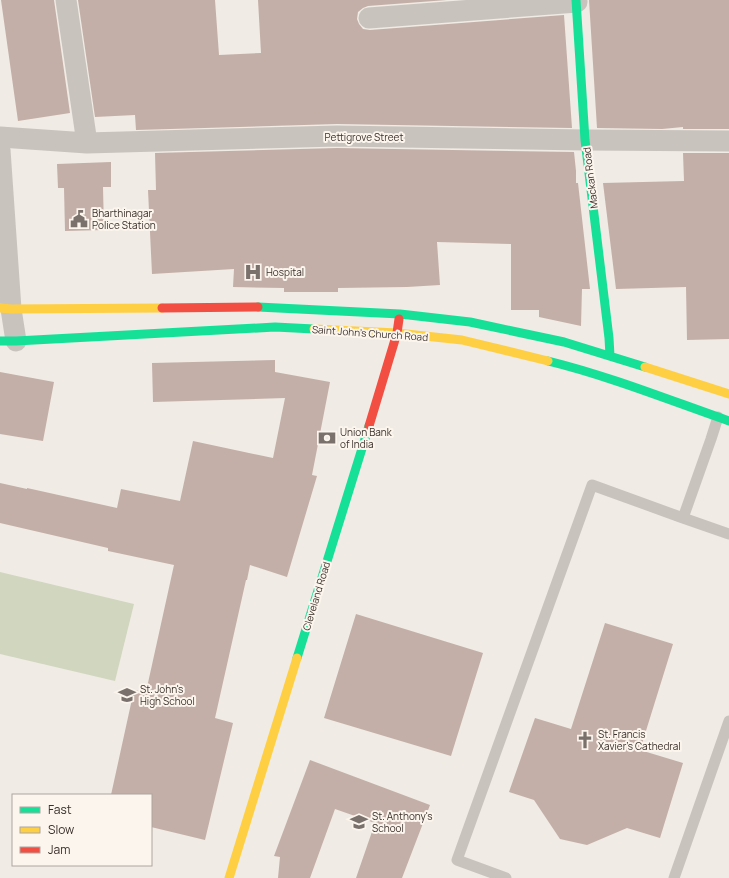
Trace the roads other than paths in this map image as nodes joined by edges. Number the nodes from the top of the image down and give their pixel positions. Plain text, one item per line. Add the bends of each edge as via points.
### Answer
1 (66, 0) edge
2 (576, 1) edge
3 (369, 18) dead end
4 (0, 137) edge
5 (585, 140) junction
6 (729, 141) edge
7 (87, 143) junction
8 (0, 150) edge
9 (6, 308) edge
10 (400, 314) junction
11 (397, 333) junction
12 (8, 341) edge
13 (610, 356) junction
14 (729, 394) edge
15 (718, 417) junction
16 (729, 421) edge
17 (683, 518) junction
18 (729, 534) edge
19 (729, 721) edge
20 (229, 878) edge
21 (506, 878) edge
22 (674, 878) edge

1 - 7 street
2 - 3 street
2 - 5 main road, Mackan Road
4 - 7 street, Pettigrove Street
5 - 6 street, Pettigrove Street
5 - 7 street, Pettigrove Street via 337,136
5 - 13 main road, Mackan Road
8 - 9 street
9 - 10 main road, Saint John's Church Road via 267,307
9 - 12 street
10 - 11 main road, Cleveland Road
10 - 13 main road, Saint John's Church Road via 470,322 564,342
11 - 12 main road, Saint John's Church Road via 275,327
11 - 15 main road, Saint John's Church Road via 462,340 563,365
11 - 20 main road, Cleveland Road
13 - 14 main road, Saint John's Church Road
15 - 16 main road, Saint John's Church Road
15 - 17 lane
17 - 18 lane
17 - 21 lane via 592,485 458,860
19 - 22 lane

